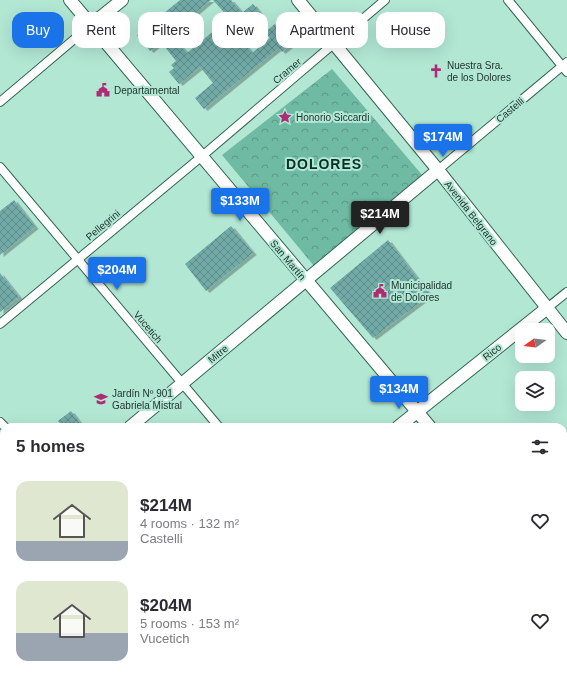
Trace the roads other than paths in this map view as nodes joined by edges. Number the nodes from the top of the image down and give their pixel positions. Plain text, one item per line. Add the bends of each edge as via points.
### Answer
1 (70, 0) edge
2 (122, 0) edge
3 (298, 0) edge
4 (385, 0) edge
5 (508, 0) edge
6 (80, 12) edge
7 (107, 12) edge
8 (308, 12) edge
9 (368, 15) edge
10 (72, 41) edge
11 (110, 48) edge
12 (329, 48) edge
13 (337, 48) edge
14 (565, 66) edge
15 (0, 102) edge
16 (201, 157) junction
17 (0, 167) edge
18 (438, 170) junction
19 (77, 260) junction
20 (307, 281) junction
21 (567, 292) edge
22 (546, 309) junction
23 (0, 324) edge
24 (567, 333) edge
25 (182, 383) junction
26 (417, 411) junction
27 (135, 423) edge
28 (216, 423) edge
29 (403, 423) edge
30 (427, 423) edge

1 - 6 main road, San Martín
2 - 7 main road
3 - 8 main road, Avenida Belgrano
4 - 9 street, Cramer
5 - 14 street
10 - 15 street
11 - 16 main road, San Martín
12 - 16 street, Cramer
13 - 18 main road, Avenida Belgrano
14 - 18 street, Castelli
16 - 19 street, Pellegrini
16 - 20 main road, San Martín
17 - 19 street, Vucetich
18 - 20 main road, Castelli
18 - 22 main road, Avenida Belgrano
19 - 23 street, Pellegrini
19 - 25 street, Vucetich
20 - 25 main road, Mitre
20 - 26 main road, San Martín
21 - 22 street, Rico
22 - 24 main road, Avenida Belgrano
22 - 26 main road, Rico
25 - 27 main road, Mitre
25 - 28 street, Vucetich
26 - 29 main road, Rico
26 - 30 main road, San Martín

